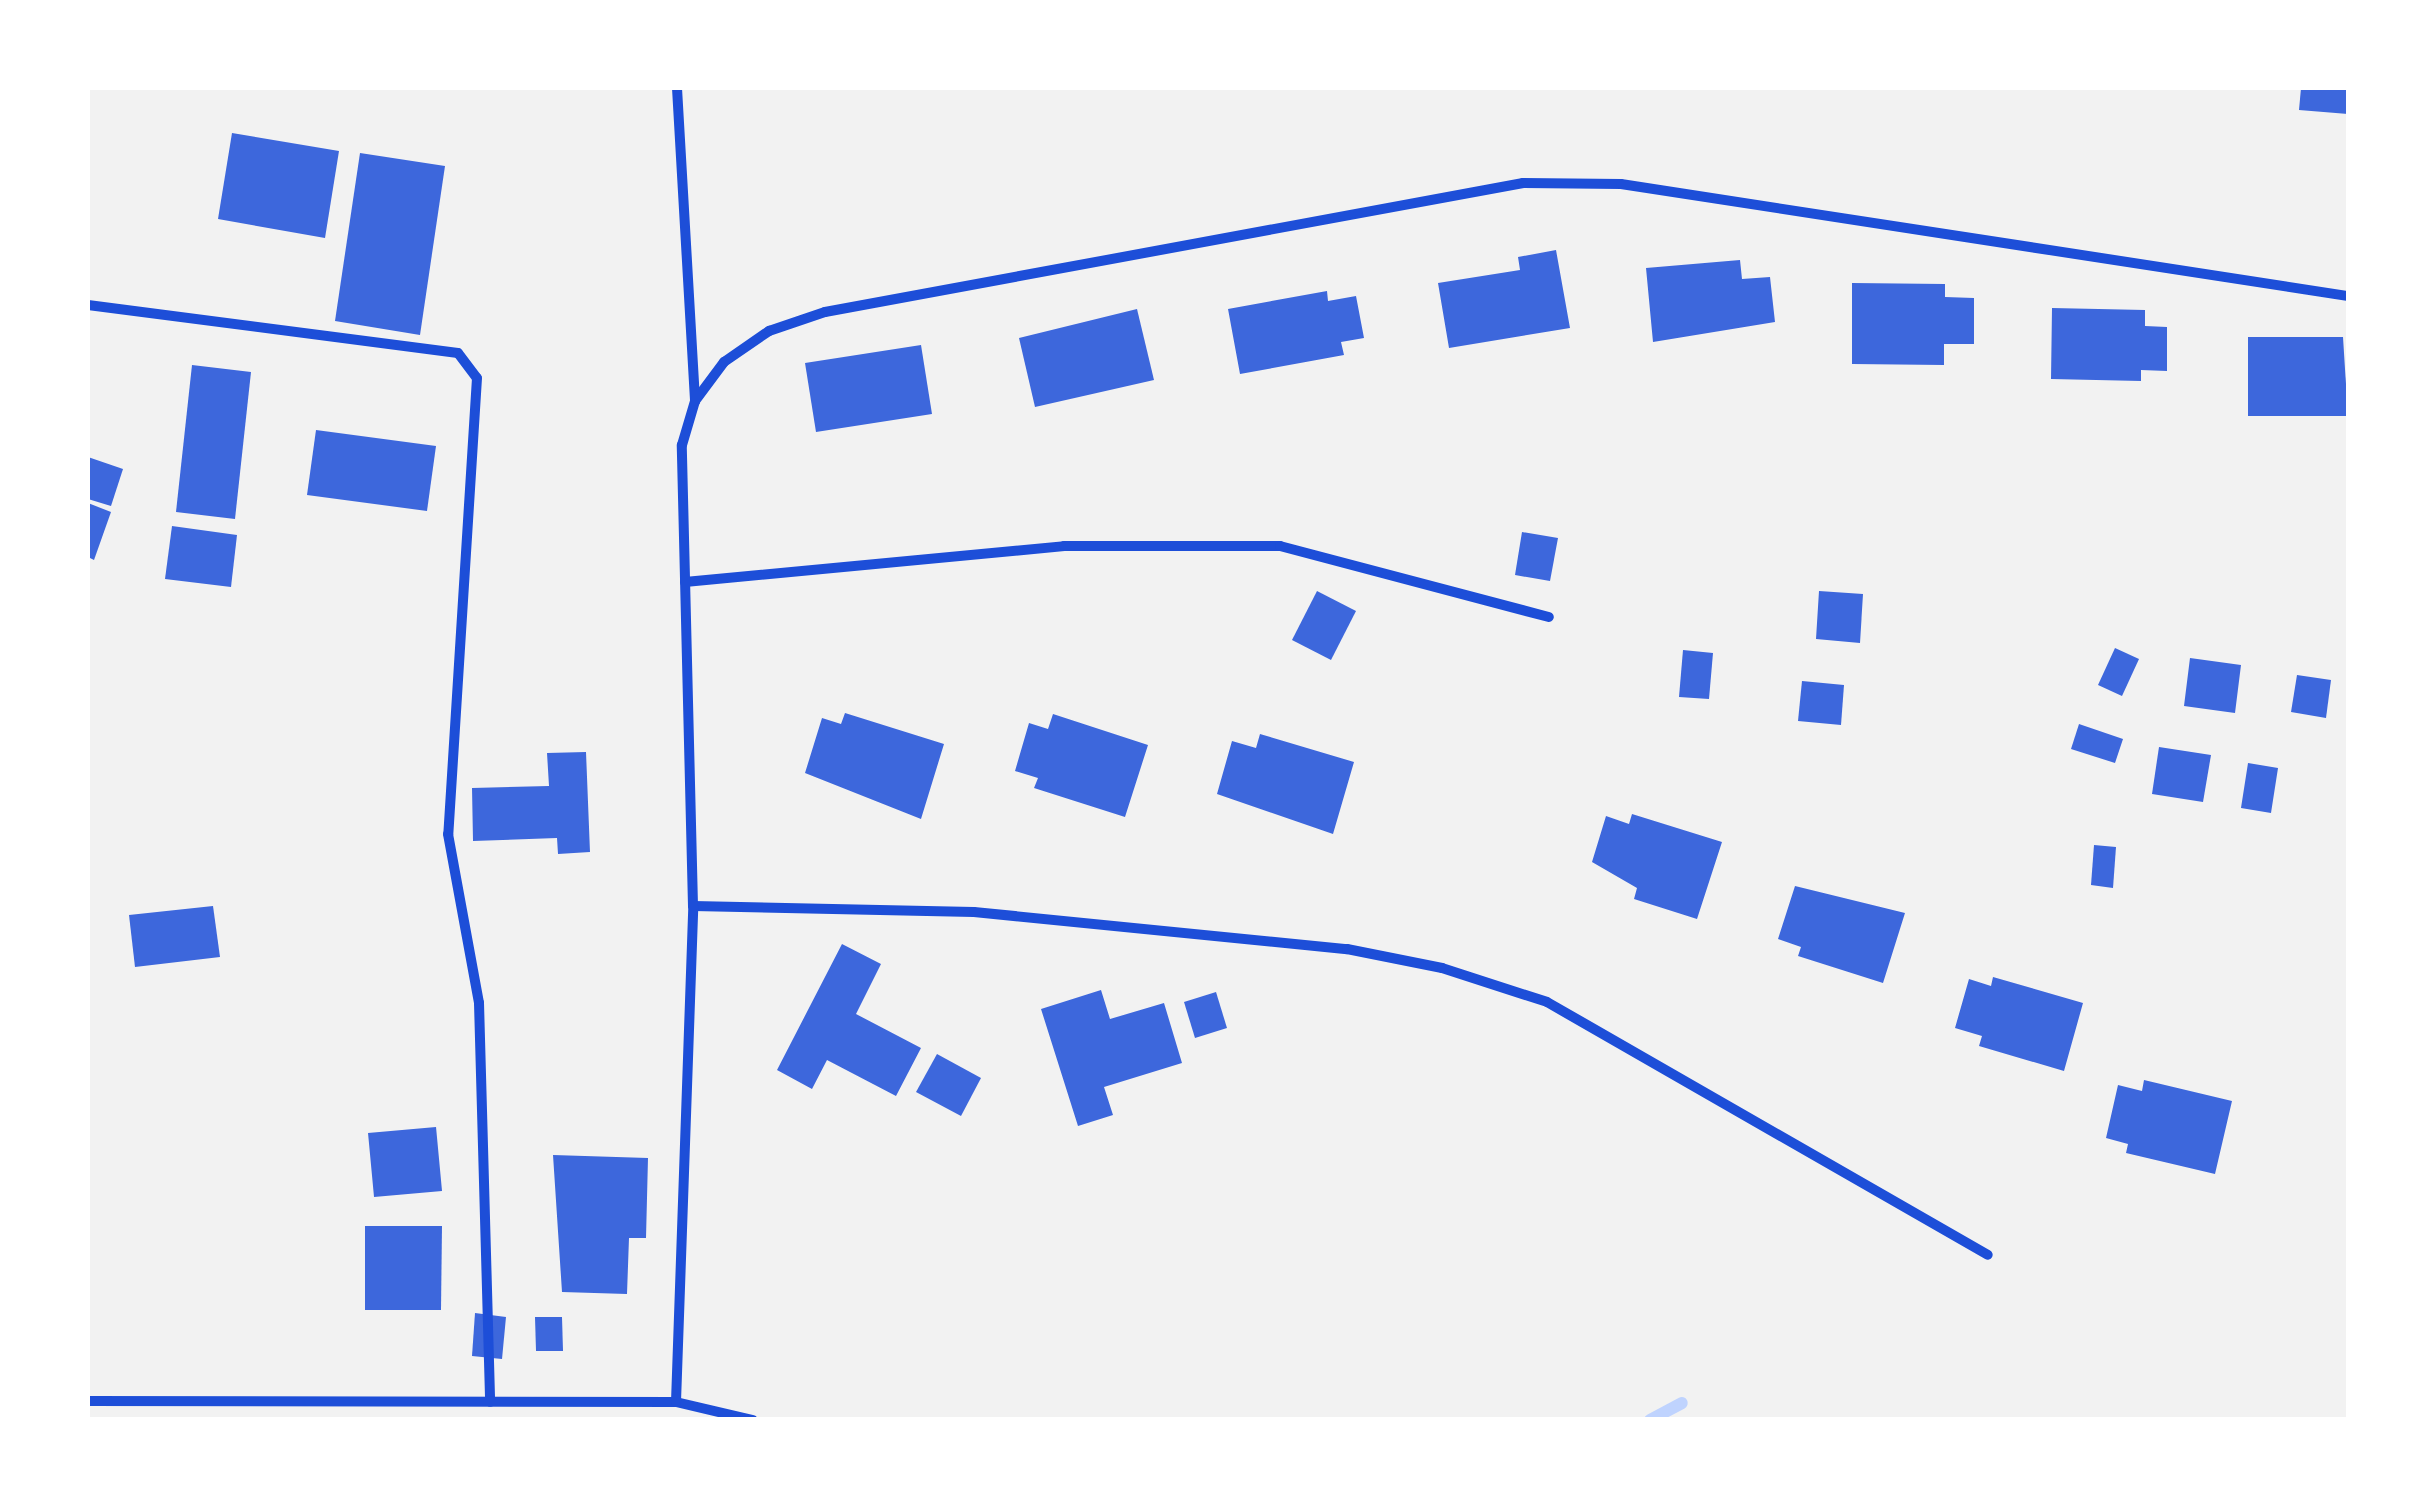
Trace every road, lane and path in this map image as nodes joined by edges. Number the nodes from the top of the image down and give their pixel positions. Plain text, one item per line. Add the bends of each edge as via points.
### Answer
1 (677, 88) edge
2 (2348, 296) edge
3 (88, 305) edge
4 (695, 400) junction
5 (685, 582) junction
6 (1549, 618) dead end
7 (693, 906) junction
8 (1988, 1255) dead end
9 (88, 1401) edge
10 (490, 1402) junction
11 (676, 1402) junction
12 (753, 1420) edge

1 - 4 street
2 - 4 street via 1621,184 1523,183 825,312 754,342
3 - 10 street via 458,353 477,378 448,834 479,1003
4 - 5 street via 682,444
5 - 6 street via 1064,546 1280,546
5 - 7 street
7 - 8 street via 974,912 1347,948 1442,968 1547,1002
7 - 11 street
9 - 10 street
10 - 11 street
11 - 12 street

